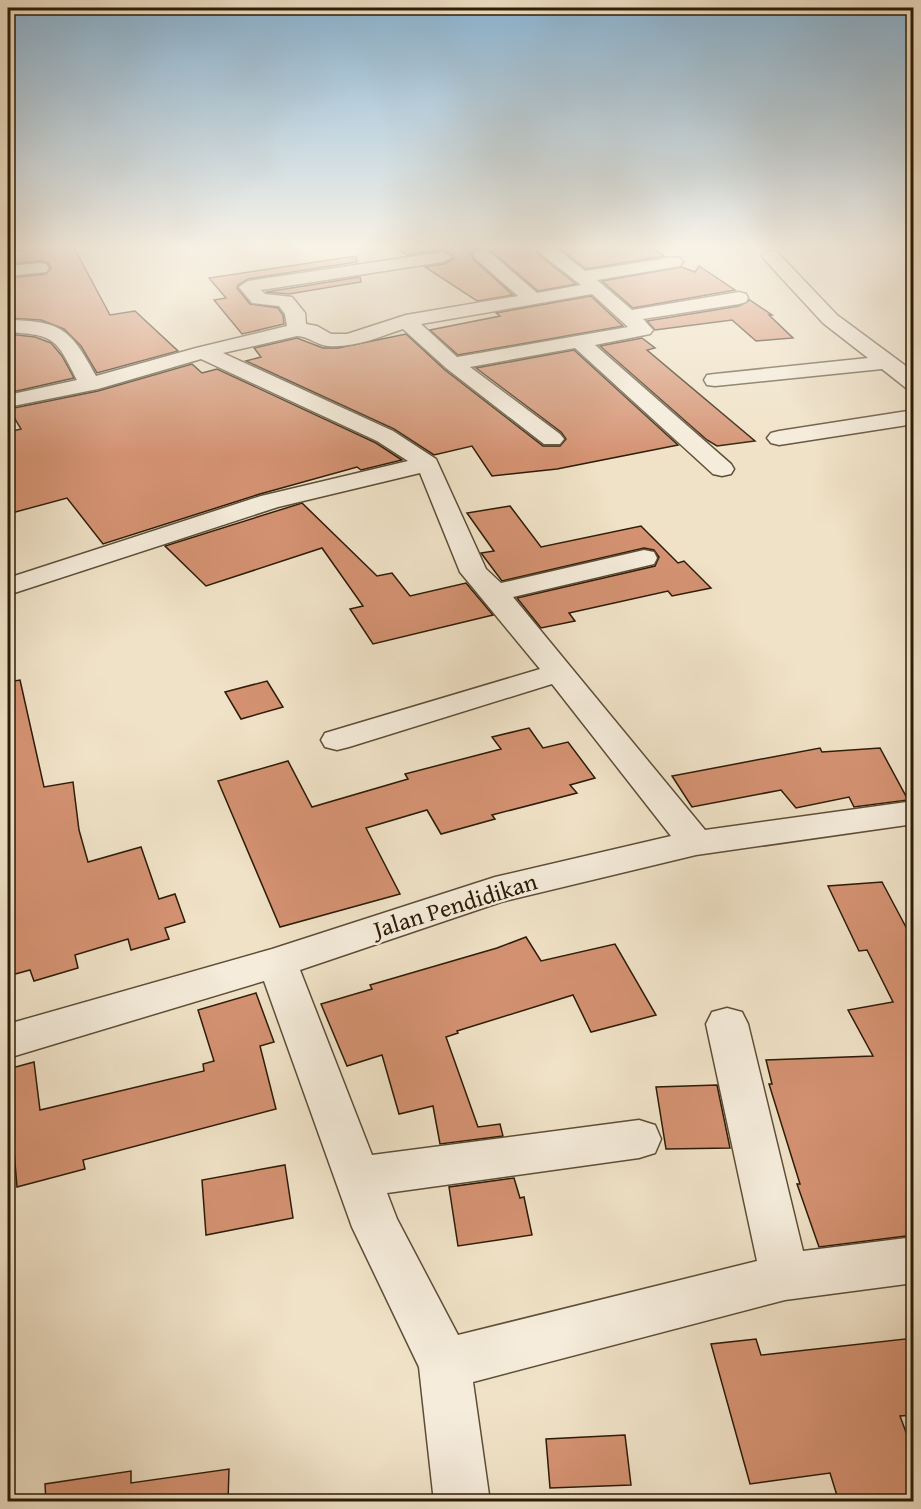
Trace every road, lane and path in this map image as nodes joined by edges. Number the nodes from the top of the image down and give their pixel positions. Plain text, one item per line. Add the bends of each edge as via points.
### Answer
1 (296, 316) edge
2 (432, 316) edge
3 (628, 316) edge
4 (827, 316) edge
5 (406, 321) junction
6 (8, 326) edge
7 (297, 330) junction
8 (580, 342) junction
9 (203, 352) junction
10 (885, 362) junction
11 (453, 364) junction
12 (715, 380) dead end
13 (914, 383) edge
14 (90, 384) junction
15 (8, 401) edge
16 (914, 417) edge
17 (779, 438) dead end
18 (552, 439) dead end
19 (428, 464) junction
20 (722, 470) dead end
21 (644, 558) dead end
22 (8, 587) edge
23 (495, 593) junction
24 (557, 673) junction
25 (337, 740) dead end
26 (914, 812) edge
27 (696, 843) junction
28 (277, 962) junction
29 (727, 1024) dead end
30 (8, 1041) edge
31 (639, 1139) dead end
32 (357, 1177) junction
33 (914, 1260) edge
34 (785, 1278) junction
35 (445, 1364) junction
36 (462, 1502) edge

1 - 7 street
2 - 5 street
3 - 8 street via 643,330
4 - 10 street
5 - 7 street via 349,340 327,340 312,331
5 - 11 street
6 - 14 street via 43,327 62,335
7 - 9 street
8 - 11 street
8 - 20 street
9 - 14 street
9 - 19 street via 385,436
10 - 12 street
10 - 13 street
11 - 18 street
14 - 15 street
16 - 17 street
19 - 22 street via 250,507
19 - 23 street via 474,572
21 - 23 street
23 - 24 street
24 - 25 street
24 - 27 street
26 - 27 street, Jalan Pendidikan
27 - 28 street, Jalan Pendidikan via 495,890
28 - 30 street, Jalan Pendidikan
28 - 32 street
29 - 34 street
31 - 32 street
32 - 35 street via 376,1227
33 - 34 street
34 - 35 street
35 - 36 street

